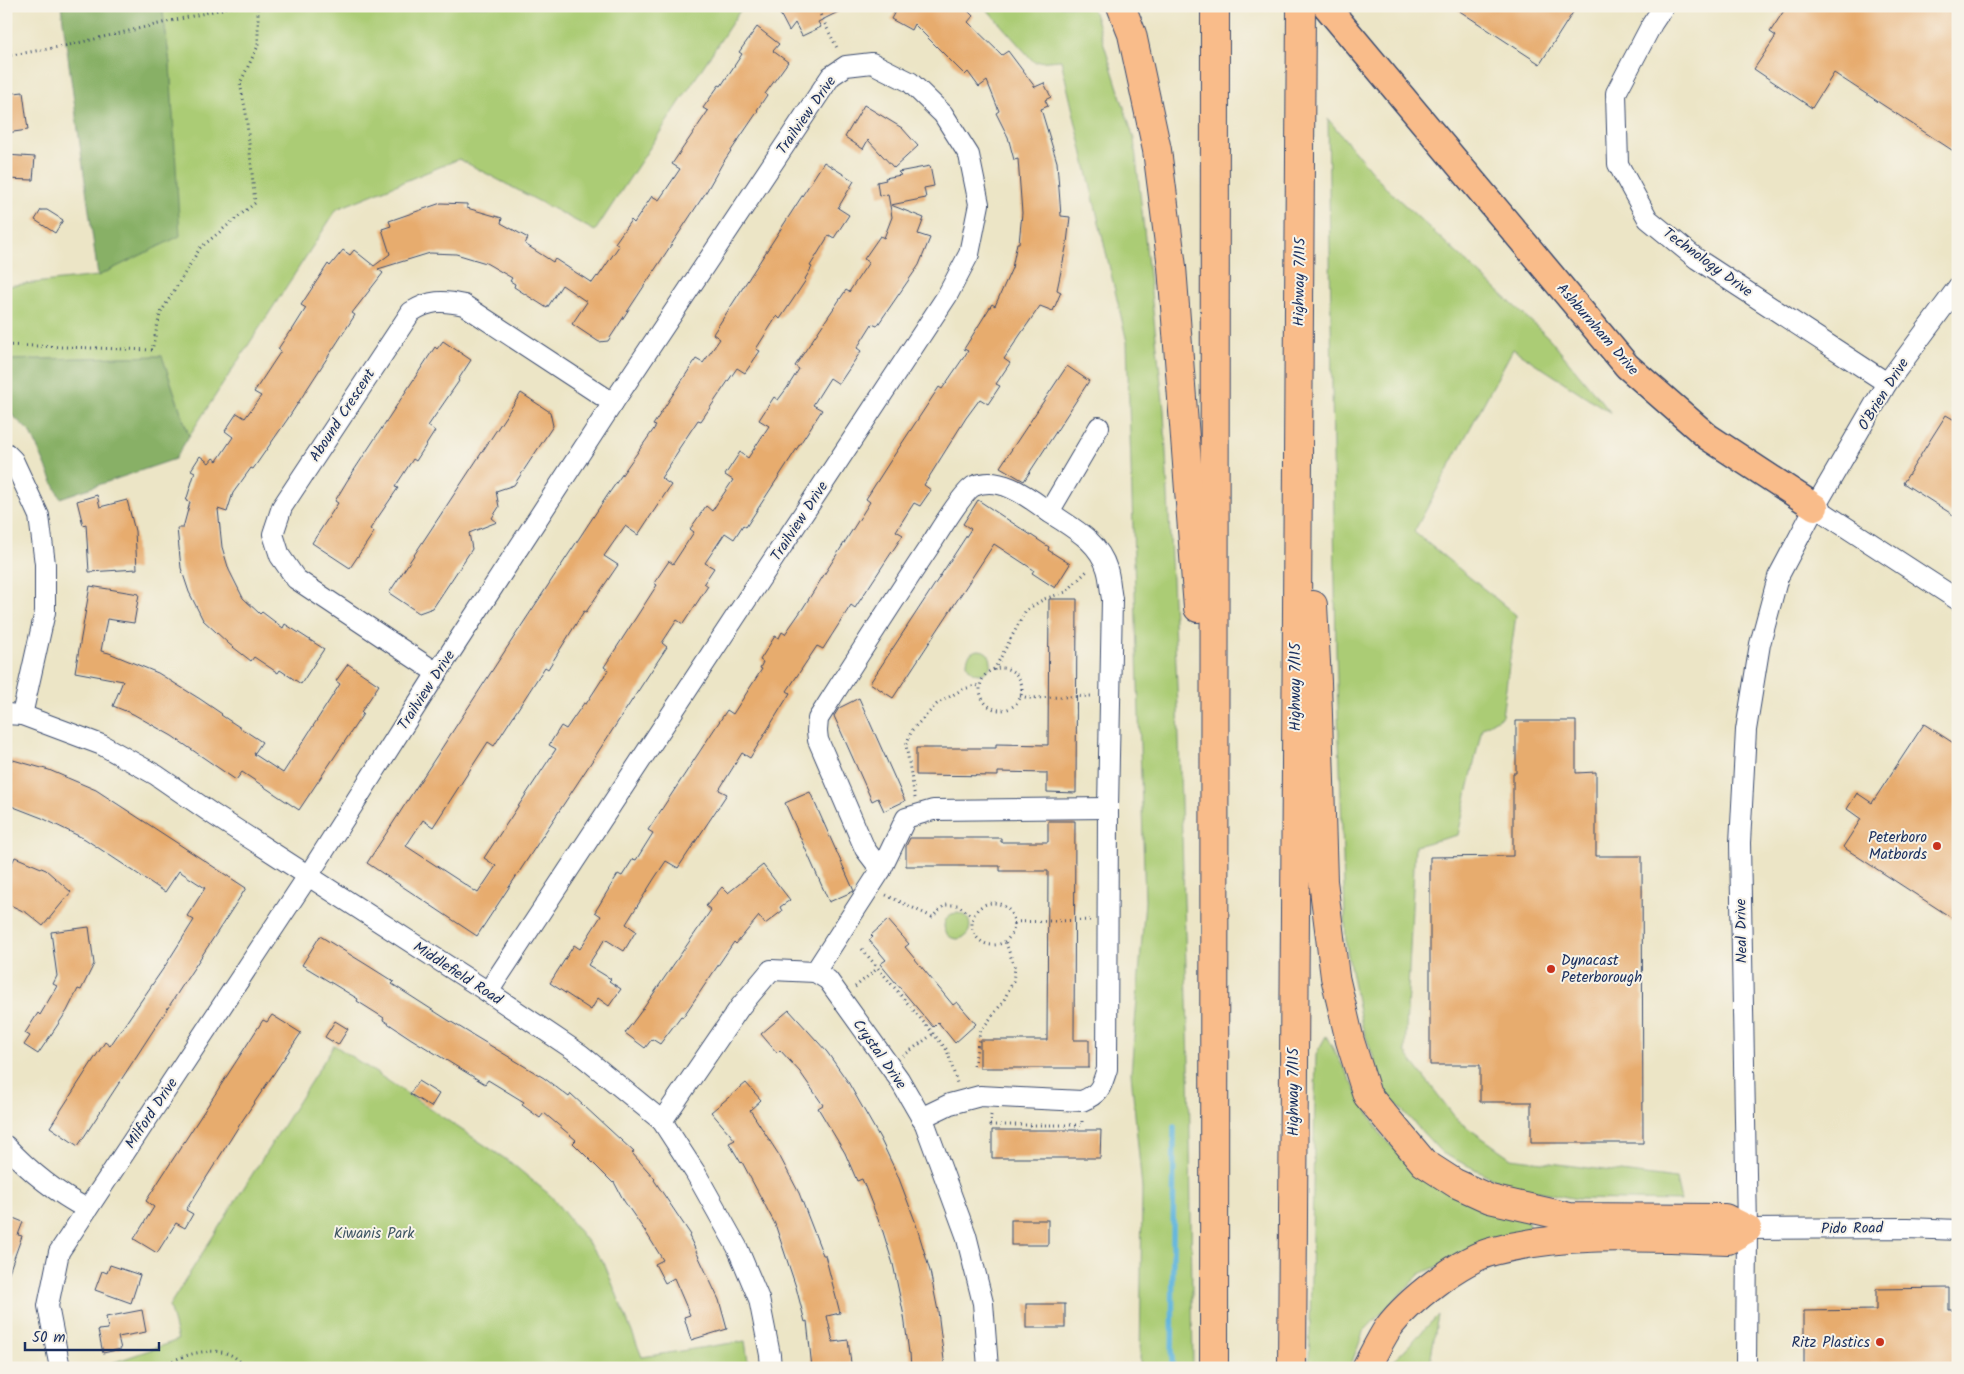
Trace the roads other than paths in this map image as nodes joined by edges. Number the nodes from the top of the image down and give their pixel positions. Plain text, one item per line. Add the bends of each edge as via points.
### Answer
1 (1120, 6) edge
2 (1215, 6) edge
3 (1301, 6) edge
4 (1326, 6) edge
5 (1664, 6) edge
6 (1958, 287) edge
7 (1887, 383) junction
8 (613, 403) junction
9 (1099, 427) dead end
10 (6, 453) edge
11 (1297, 506) junction
12 (1815, 507) junction
13 (1050, 512) junction
14 (1958, 600) edge
15 (437, 673) junction
16 (14, 714) edge
17 (1108, 808) junction
18 (308, 876) junction
19 (876, 877) junction
20 (1215, 908) junction
21 (815, 972) junction
22 (488, 992) junction
23 (922, 1118) junction
24 (662, 1121) junction
25 (6, 1146) edge
26 (87, 1209) junction
27 (1747, 1229) junction
28 (1958, 1230) edge
29 (60, 1368) edge
30 (771, 1368) edge
31 (988, 1368) edge
32 (1214, 1368) edge
33 (1292, 1368) edge
34 (1366, 1368) edge
35 (1746, 1368) edge

1 - 20 highway via 1132,34 1157,150 1172,267 1199,623 1200,808
2 - 20 highway
3 - 11 highway, Highway 7/115
4 - 12 main road, Ashburnham Drive via 1627,366 1708,437
5 - 7 street, Technology Drive via 1616,93 1618,164 1648,218 1698,259
6 - 7 street, O'Brien Drive
7 - 12 street, O'Brien Drive
8 - 15 street, Trailview Drive
8 - 15 street, Abound Crescent via 464,305 445,301 424,304 411,312 282,507 272,534 280,556 296,579
8 - 22 street, Trailview Drive via 831,76 846,66 872,62 910,82 943,114 969,154 979,204 969,254 947,296
9 - 13 street
10 - 16 street via 13,460 39,516 45,564 44,612
11 - 27 highway via 1310,560 1318,682 1322,881 1335,976 1350,1040 1368,1095 1424,1164 1490,1199 1569,1217 1725,1218
11 - 33 highway, Highway 7/115
12 - 14 street, Ashburnham Drive
12 - 27 street, Neal Drive via 1778,578 1760,644 1746,730 1740,843
13 - 17 street via 1087,537 1098,549 1107,569 1112,599
13 - 19 street via 1025,495 1002,485 989,483 972,487 818,719 818,740
15 - 18 street, Trailview Drive
16 - 18 street, Middlefield Road via 102,745 156,774
17 - 19 street via 933,810 918,814 906,818
17 - 23 street via 1108,1069 1099,1091 1082,1101 980,1096 950,1104
18 - 22 street, Middlefield Road
18 - 26 street, Milford Drive
19 - 21 street
20 - 32 highway
21 - 23 street, Crystal Drive via 828,980
21 - 24 street via 771,970 740,1007
22 - 24 street, Middlefield Road via 580,1054
23 - 31 street, Crystal Drive via 966,1235 983,1303
24 - 30 street, Middlefield Road via 737,1247 759,1299
25 - 26 street via 44,1183
26 - 29 street, Milford Drive via 59,1252 48,1306
27 - 28 street, Pido Road
27 - 34 highway via 1728,1240 1590,1237 1492,1251 1455,1270 1418,1296 1388,1328
27 - 35 street, Neal Drive

